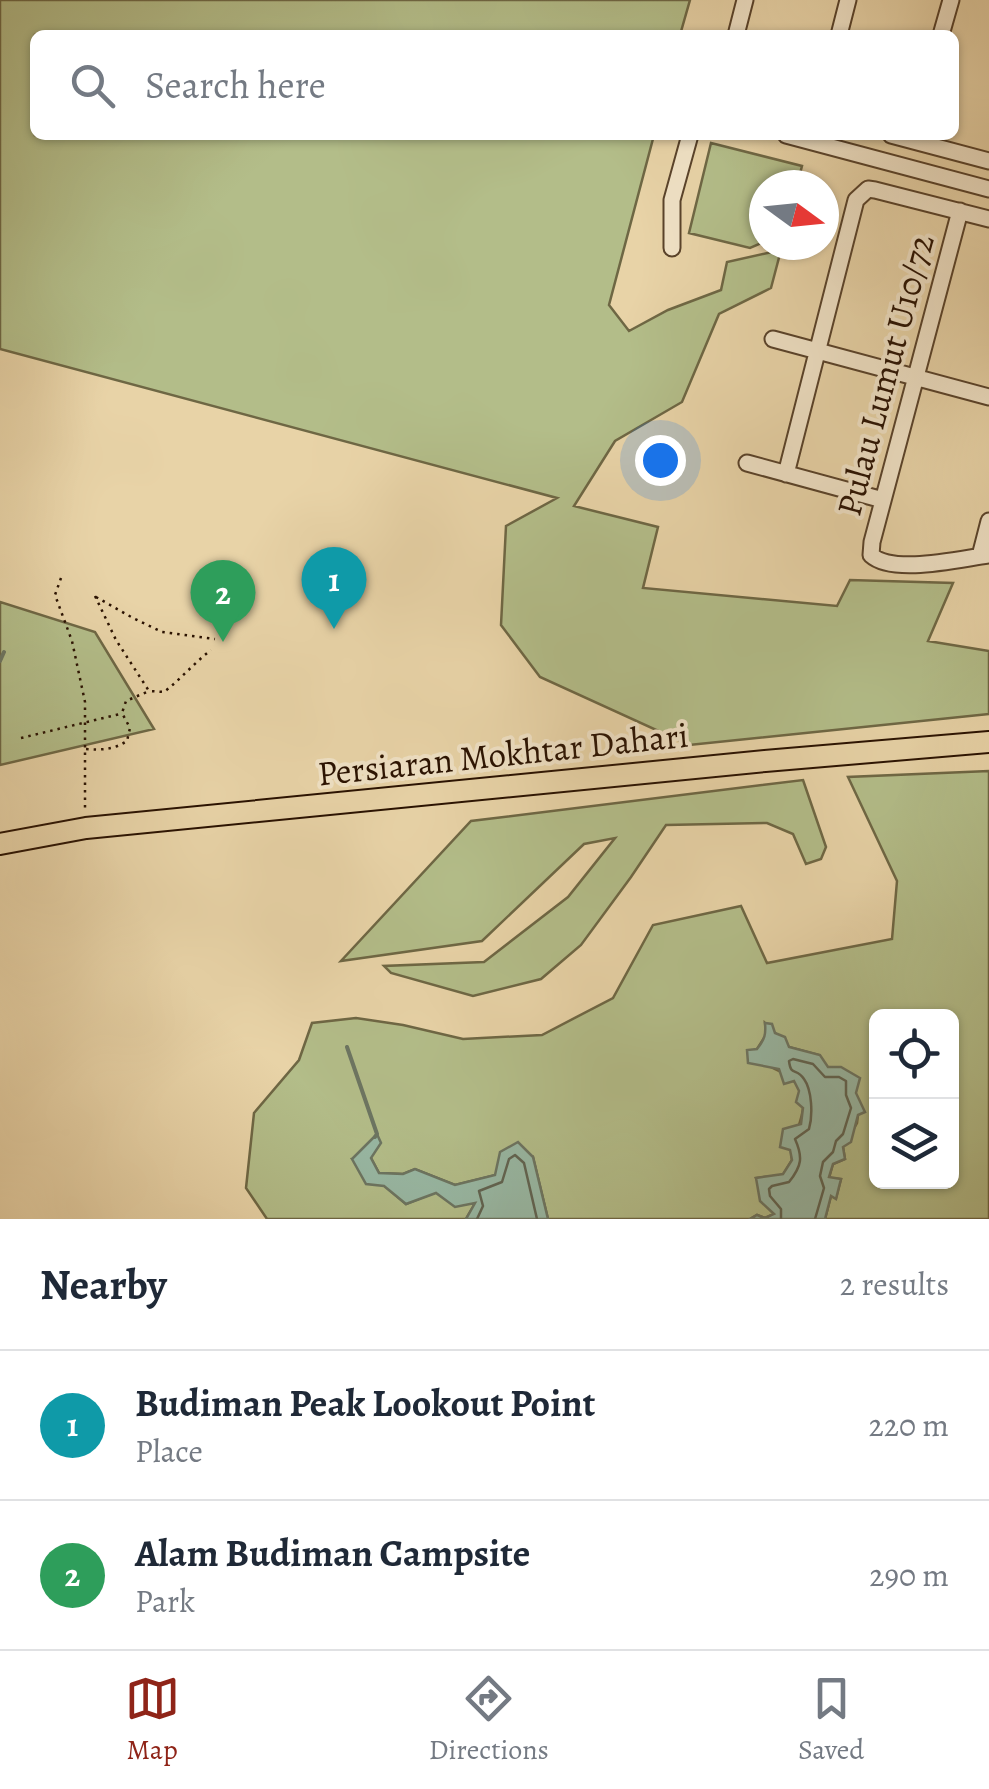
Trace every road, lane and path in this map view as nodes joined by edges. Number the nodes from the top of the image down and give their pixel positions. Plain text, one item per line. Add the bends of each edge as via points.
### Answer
1 (746, 0) edge
2 (848, 0) edge
3 (951, 0) edge
4 (737, 30) edge
5 (839, 30) edge
6 (942, 30) edge
7 (689, 140) edge
8 (805, 140) edge
9 (910, 140) edge
10 (918, 140) edge
11 (989, 162) edge
12 (903, 166) junction
13 (989, 189) edge
14 (960, 212) junction
15 (989, 219) edge
16 (672, 248) dead end
17 (773, 339) dead end
18 (818, 351) junction
19 (916, 378) junction
20 (989, 397) edge
21 (748, 464) dead end
22 (786, 474) junction
23 (884, 500) junction
24 (989, 521) edge
25 (984, 556) edge
26 (61, 578) dead end
27 (215, 638) dead end
28 (211, 650) dead end
29 (149, 691) junction
30 (122, 714) junction
31 (84, 722) junction
32 (21, 738) dead end
33 (989, 742) edge
34 (84, 749) junction
35 (86, 828) junction
36 (0, 841) edge

1 - 4 street
2 - 5 street
3 - 6 street
7 - 16 street via 672,200
8 - 12 street
9 - 12 street
10 - 11 street
12 - 13 street
14 - 15 street
14 - 18 street via 868,189 856,200
14 - 19 street, Pulau Lumut U10/72
17 - 18 street
18 - 19 street
18 - 22 street
19 - 20 street
19 - 23 street, Pulau Lumut U10/72
21 - 22 street
22 - 23 street
23 - 25 street, Pulau Lumut U10/72 via 871,555 881,563
24 - 25 street
26 - 31 path via 55,595 72,641
27 - 29 path via 162,632 95,596
28 - 29 path via 164,692
29 - 30 path via 126,701
30 - 31 path
30 - 34 path via 130,728 127,741
31 - 32 path
31 - 34 path
33 - 35 main road, Persiaran Mokhtar Dahari
34 - 35 path
35 - 36 main road, Persiaran Mokhtar Dahari

